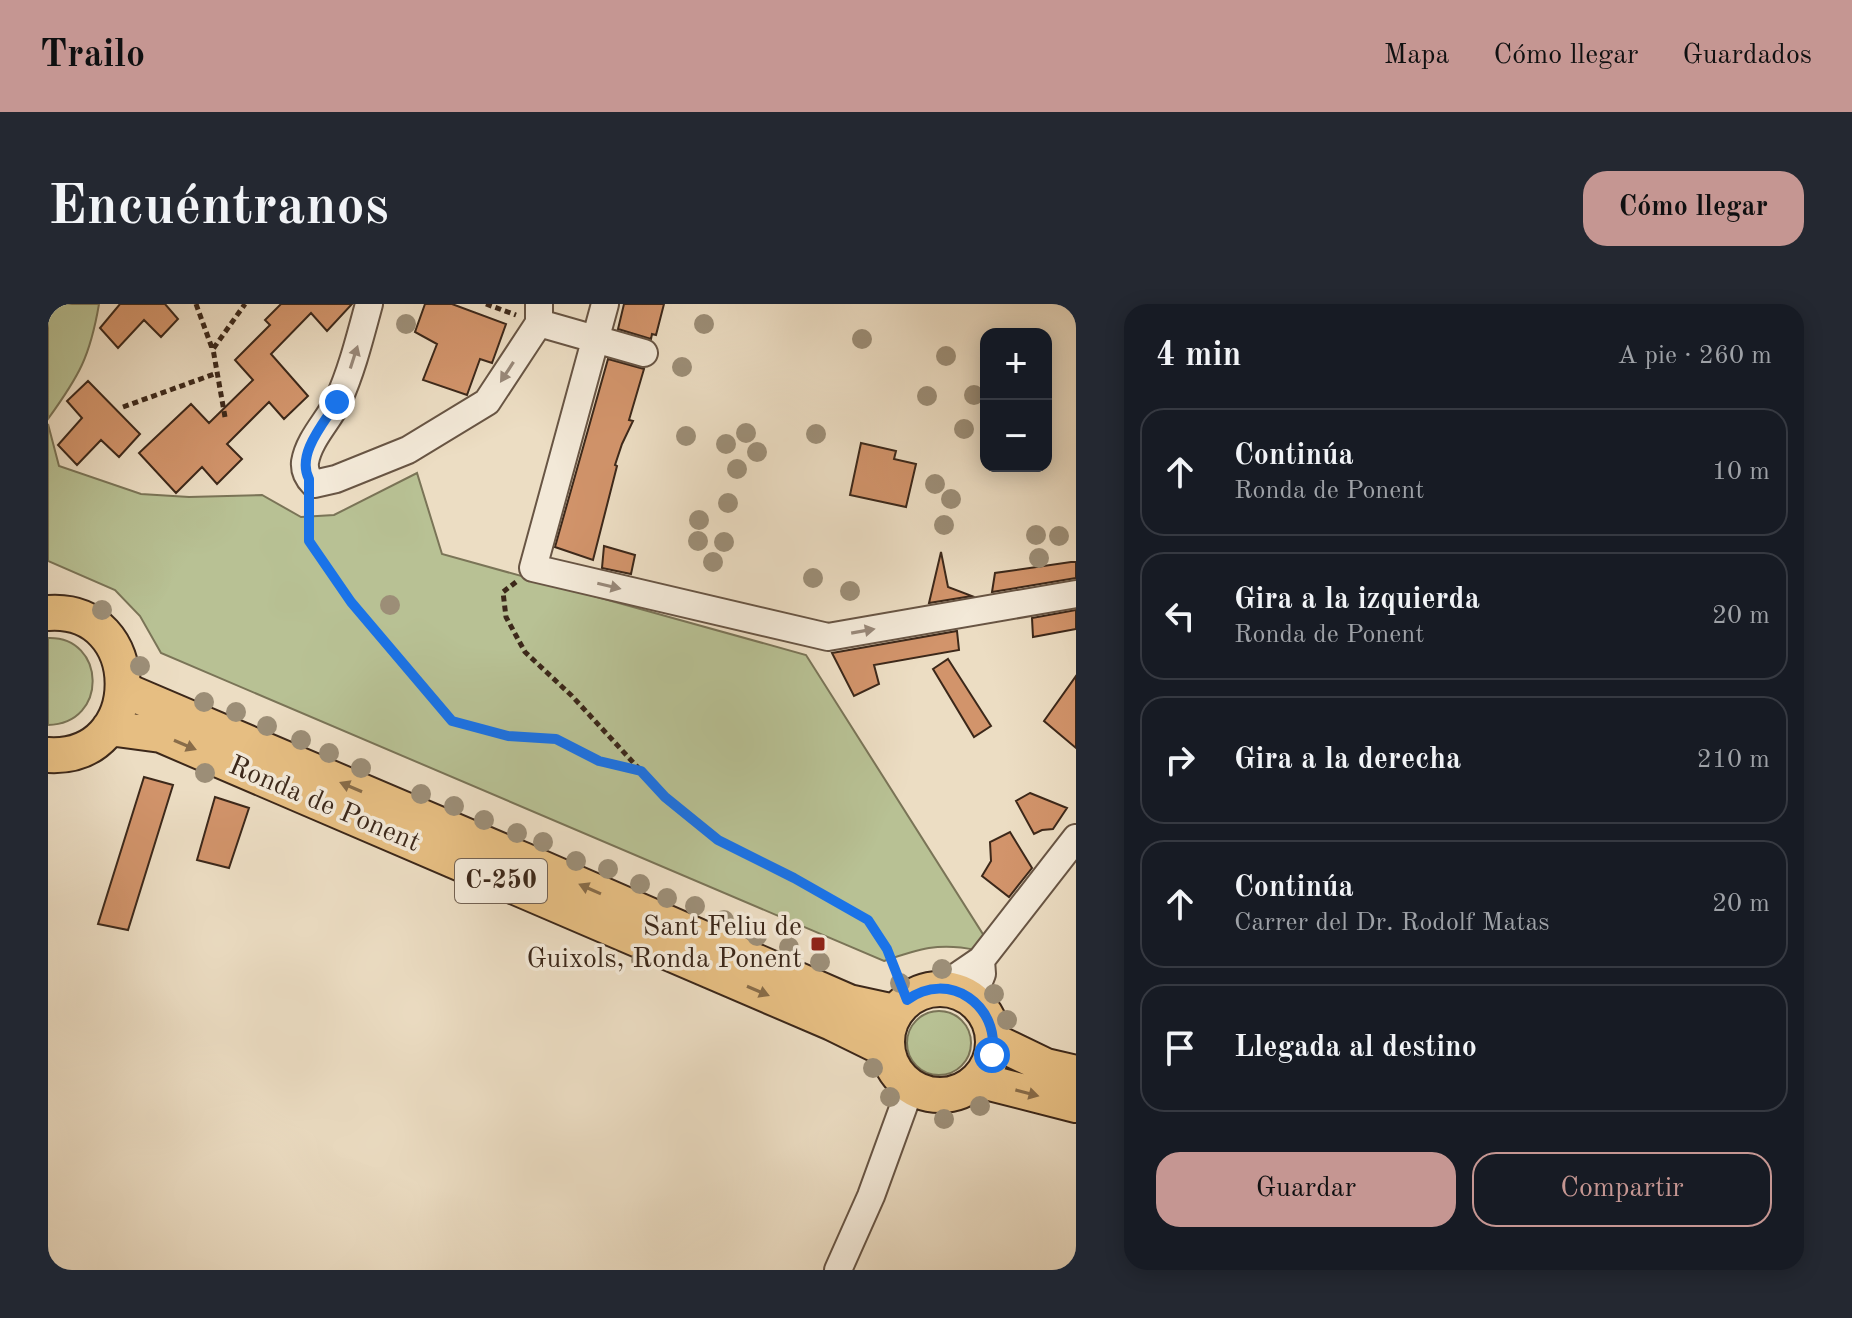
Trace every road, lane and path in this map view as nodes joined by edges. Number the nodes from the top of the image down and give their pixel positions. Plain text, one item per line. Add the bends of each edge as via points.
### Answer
1 (196, 304) edge
2 (245, 304) edge
3 (369, 304) edge
4 (605, 304) edge
5 (539, 314) edge
6 (596, 340) junction
7 (213, 349) junction
8 (644, 353) dead end
9 (217, 373) junction
10 (123, 407) dead end
11 (225, 417) dead end
12 (309, 479) junction
13 (533, 568) junction
14 (1076, 594) edge
15 (48, 613) edge
16 (124, 690) junction
17 (109, 728) junction
18 (48, 755) edge
19 (641, 771) junction
20 (1076, 838) edge
21 (956, 993) junction
22 (901, 1006) junction
23 (994, 1041) junction
24 (887, 1050) junction
25 (1076, 1073) edge
26 (978, 1080) junction
27 (911, 1086) junction
28 (1076, 1105) edge
29 (838, 1270) edge

1 - 7 path
2 - 7 path
12 -> 3 street via 305,461 342,391
4 - 6 street
5 - 6 street
5 -> 12 street via 487,402 408,450 323,484
6 - 8 street
6 - 13 street
7 - 9 path
9 - 10 path
9 - 11 path
12 - 19 path via 309,541 351,602 452,721 508,736 556,739 599,761
13 -> 14 street via 828,637
13 - 19 path via 503,592 506,617 525,652
15 - 16 main road via 75,617 102,633 119,659
16 - 17 main road
22 -> 16 main road, C-250 via 849,1002
17 - 18 main road via 80,750
17 -> 24 main road, Ronda de Ponent / C-250 via 161,735
19 - 22 path via 718,840 868,920 887,949
20 - 21 street
21 - 22 main road via 923,991
21 - 23 main road via 988,1017
22 - 24 main road via 888,1031
23 - 25 main road via 1046,1066
23 - 26 main road via 990,1062
24 - 27 main road via 896,1071
26 - 27 main road via 945,1095
26 -> 28 main road
27 - 29 street

